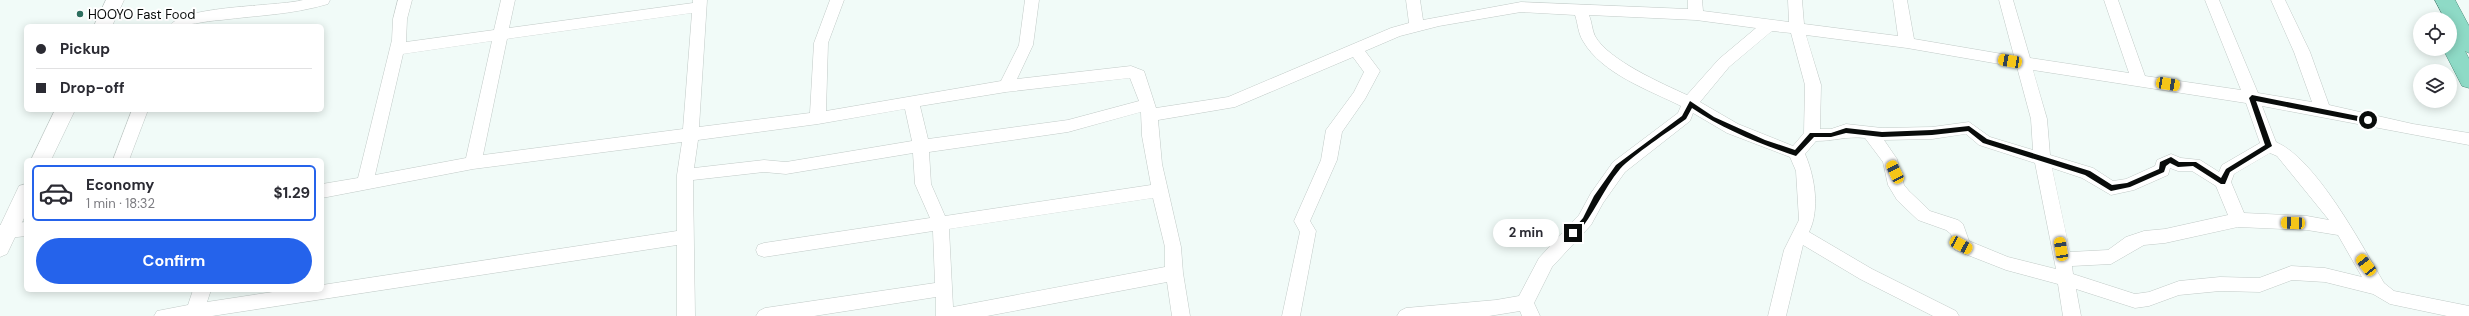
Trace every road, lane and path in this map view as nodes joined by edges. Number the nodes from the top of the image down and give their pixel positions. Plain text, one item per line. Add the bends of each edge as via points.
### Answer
1 (115, 0) edge
2 (323, 0) edge
3 (406, 0) edge
4 (508, 0) edge
5 (837, 0) edge
6 (1032, 0) edge
7 (1413, 0) edge
8 (1695, 0) edge
9 (1795, 0) edge
10 (1900, 0) edge
11 (2006, 0) edge
12 (2112, 0) edge
13 (2212, 0) edge
14 (2278, 0) edge
15 (2428, 0) edge
16 (2445, 0) edge
17 (700, 4) edge
18 (1519, 4) edge
19 (1596, 5) edge
20 (1579, 9) junction
21 (2434, 12) edge
22 (1696, 15) junction
23 (104, 24) edge
24 (178, 24) edge
25 (1417, 26) junction
26 (1768, 26) junction
27 (1797, 29) junction
28 (500, 36) junction
29 (1906, 43) junction
30 (2469, 45) edge
31 (396, 49) junction
32 (1355, 49) junction
33 (2457, 56) edge
34 (2025, 63) junction
35 (2139, 80) junction
36 (2469, 80) edge
37 (1006, 86) junction
38 (2252, 98) junction
39 (912, 103) junction
40 (1690, 104) junction
41 (1149, 110) junction
42 (2323, 110) junction
43 (64, 112) edge
44 (139, 112) edge
45 (818, 118) junction
46 (1869, 132) junction
47 (691, 134) junction
48 (1812, 135) junction
49 (2469, 139) edge
50 (921, 146) junction
51 (2269, 146) junction
52 (1796, 153) junction
53 (42, 158) edge
54 (121, 158) edge
55 (2042, 158) junction
56 (473, 163) junction
57 (685, 175) junction
58 (365, 182) junction
59 (2223, 182) junction
60 (1160, 190) junction
61 (324, 191) edge
62 (24, 197) edge
63 (2238, 220) junction
64 (941, 225) junction
65 (2343, 229) junction
66 (8, 235) edge
67 (1800, 235) junction
68 (685, 237) junction
69 (764, 250) dead end
70 (2062, 260) junction
71 (1174, 273) junction
72 (2065, 278) junction
73 (2378, 288) junction
74 (943, 289) junction
75 (201, 292) edge
76 (2433, 307) junction
77 (1528, 309) edge
78 (191, 313) edge
79 (2469, 313) edge
80 (164, 316) edge
81 (686, 316) edge
82 (765, 316) edge
83 (947, 316) edge
84 (1180, 316) edge
85 (1291, 316) edge
86 (1406, 316) edge
87 (1777, 316) edge
88 (1950, 316) edge
89 (2072, 316) edge
90 (2416, 316) edge

1 - 23 street
2 - 24 street via 283,10 198,16
3 - 31 street
4 - 28 street
5 - 45 street via 821,43
6 - 37 street via 1026,45
7 - 25 street
8 - 22 street
9 - 27 street
10 - 29 street
11 - 34 street
12 - 35 street
13 - 38 street
14 - 42 street via 2302,52
15 - 21 highway
16 - 30 highway
17 - 28 street
17 - 47 street
18 - 20 street
18 - 25 street
19 - 20 street
19 - 22 street
20 - 40 street via 1583,14 1585,33 1602,52 1627,70
22 - 26 street
25 - 32 street
26 - 27 street
26 - 40 street via 1724,63
27 - 29 street
27 - 48 street via 1813,86
28 - 31 street
28 - 56 street
29 - 34 street
31 - 58 street
32 - 41 street via 1230,103
32 - 85 street via 1372,71 1360,95 1334,130 1328,160 1302,221 1308,231
33 - 36 highway
34 - 35 street
34 - 55 street via 2039,119
35 - 38 street
37 - 39 street
37 - 41 street via 1131,72 1139,75
38 - 42 street
38 - 51 street
39 - 45 street
39 - 50 street
40 - 52 street via 1712,118 1763,142
40 - 77 street via 1684,117 1618,167 1585,220 1544,263
41 - 50 street via 1068,126
41 - 60 street via 1150,136
42 - 49 street via 2413,130
43 - 53 street
44 - 54 street
45 - 47 street
46 - 48 street via 1846,130 1831,135
46 - 55 street via 1932,133 1969,128 1985,141
46 - 72 street via 1888,158 1895,172 1896,185 1903,196 1922,215 1954,226 1962,237 1961,245 2006,263
47 - 56 street
47 - 57 street
48 - 52 street
50 - 57 street via 786,168 764,166
50 - 64 street via 923,184
51 - 59 street via 2228,170
51 - 65 street via 2283,152 2330,207
52 - 67 street via 1804,171 1807,220
55 - 59 street via 2087,173 2111,188 2128,185 2162,170 2163,164 2171,160 2178,165 2194,164
55 - 70 street
56 - 58 street
57 - 68 street
58 - 61 street
59 - 63 street
60 - 64 street
60 - 71 street via 1173,248
62 - 66 street
63 - 65 street via 2307,223
63 - 70 street via 2144,238 2132,242 2111,257
64 - 69 street
64 - 74 street
65 - 73 street
67 - 87 street via 1792,250
67 - 88 street via 1866,274
68 - 78 street
68 - 81 street
70 - 72 street
71 - 83 street
71 - 84 street
72 - 73 street via 2135,300 2149,299 2178,288 2220,284 2260,285 2291,273 2325,275
72 - 89 street
73 - 76 street via 2390,297
74 - 82 street
74 - 83 street
75 - 78 street
76 - 79 street
76 - 90 street
77 - 86 street via 1457,309
78 - 80 street

